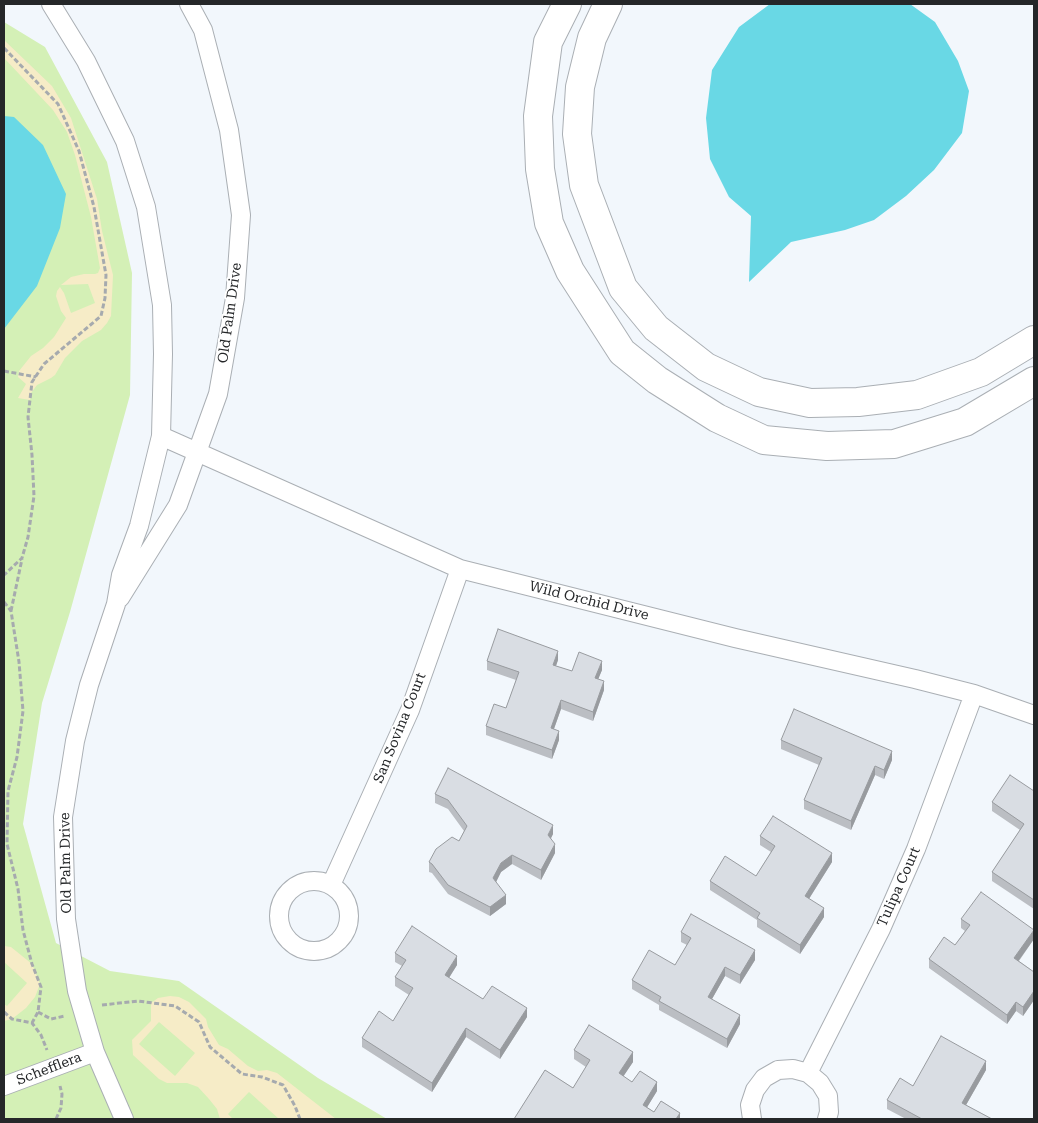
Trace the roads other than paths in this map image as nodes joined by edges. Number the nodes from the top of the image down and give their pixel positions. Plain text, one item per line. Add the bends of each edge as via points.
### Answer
1 (51, 4) edge
2 (188, 4) edge
3 (567, 4) edge
4 (608, 4) edge
5 (1034, 340) edge
6 (1034, 381) edge
7 (161, 436) junction
8 (198, 453) junction
9 (460, 569) junction
10 (116, 604) junction
11 (974, 694) junction
12 (1034, 715) edge
13 (331, 885) junction
14 (95, 1052) junction
15 (808, 1073) junction
16 (4, 1086) edge
17 (124, 1119) edge
18 (752, 1119) edge
19 (827, 1119) edge

1 - 7 street, Old Palm Drive via 86,61 126,141 146,207 162,305
2 - 8 street, Old Palm Drive via 203,30 229,130 241,216 235,298 218,394
3 - 6 highway via 548,42 538,116 540,169 549,223 570,271 622,352 717,418 764,440 827,446 894,444 965,422
4 - 5 highway via 592,38 580,88 577,134 584,184 623,288 656,328 706,367 760,392 810,403 858,402 916,395 980,372
7 - 8 street, Wild Orchid Drive
7 - 10 street, Old Palm Drive via 139,526 121,575
8 - 9 street, Wild Orchid Drive
8 - 10 street, Old Palm Drive via 178,505
9 - 11 street, Wild Orchid Drive
9 - 13 street, San Sovina Court via 410,710
10 - 14 street, Old Palm Drive via 89,685 75,741 63,817 66,919 77,991
11 - 12 street, Wild Orchid Drive
11 - 15 street, Tulipa Court via 916,849 881,929
13 - 13 street via 303,882 282,900 278,913 280,926 286,939 297,948 310,952 324,950 336,944 345,933 350,920 348,906 342,894
14 - 16 street, Schefflera
14 - 17 street, Old Palm Drive
15 - 18 street via 778,1070 764,1078 750,1105
15 - 19 street via 828,1096

